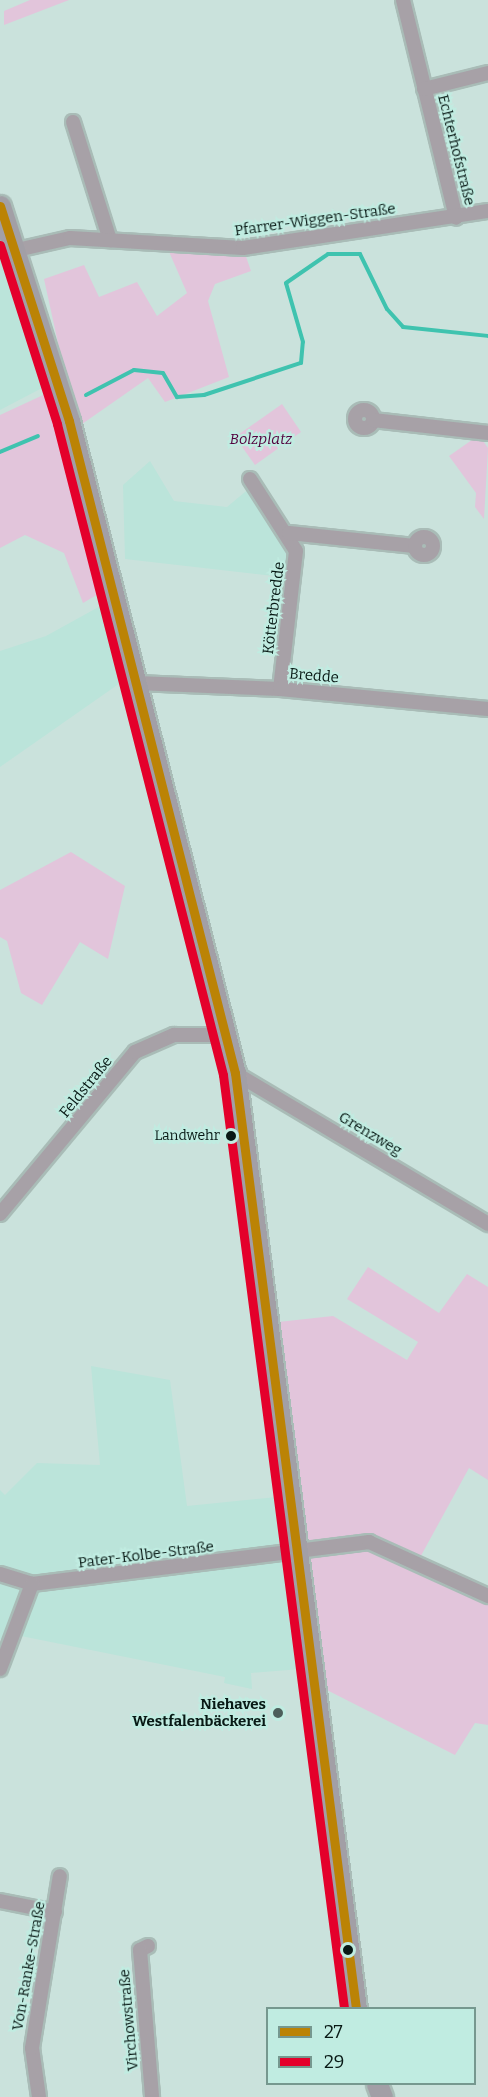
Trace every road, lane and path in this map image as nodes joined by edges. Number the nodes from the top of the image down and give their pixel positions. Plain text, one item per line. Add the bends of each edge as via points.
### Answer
1 (403, 0) edge
2 (488, 73) edge
3 (424, 89) junction
4 (73, 122) dead end
5 (0, 206) edge
6 (488, 211) edge
7 (456, 218) junction
8 (110, 240) junction
9 (17, 250) junction
10 (373, 420) dead end
11 (488, 433) edge
12 (250, 479) dead end
13 (289, 533) junction
14 (414, 546) dead end
15 (137, 683) junction
16 (280, 689) junction
17 (488, 709) edge
18 (226, 1035) junction
19 (235, 1073) junction
20 (0, 1214) edge
21 (486, 1217) edge
22 (297, 1551) junction
23 (0, 1574) edge
24 (32, 1584) junction
25 (488, 1596) edge
26 (0, 1669) edge
27 (60, 1876) dead end
28 (0, 1901) edge
29 (55, 1912) junction
30 (148, 1946) dead end
31 (356, 2007) edge
32 (39, 2097) edge
33 (152, 2097) edge

1 - 3 street, Echterhofstraße
2 - 3 street, Echterhofstraße
3 - 7 street, Echterhofstraße
4 - 8 street
5 - 9 main road
6 - 7 street, Pfarrer-Wiggen-Straße
7 - 8 street, Pfarrer-Wiggen-Straße via 243,248
8 - 9 street, Pfarrer-Wiggen-Straße via 70,238
9 - 15 main road via 69,421
10 - 11 street
12 - 13 street, Kötterbredde
13 - 14 street
13 - 16 street, Kötterbredde via 297,561
15 - 16 street, Bredde
15 - 18 main road
16 - 17 street, Bredde
18 - 19 main road
18 - 20 street, Feldstraße via 174,1035 145,1044
19 - 21 street, Grenzweg
19 - 22 main road
22 - 24 street, Pater-Kolbe-Straße
22 - 25 street, Pater-Kolbe-Straße via 369,1542
22 - 31 main road
23 - 24 street, Pater-Kolbe-Straße
24 - 26 street
27 - 29 street, Von-Ranke-Straße
28 - 29 street
29 - 32 street, Von-Ranke-Straße via 32,2048
30 - 33 street, Virchowstraße via 140,1950

